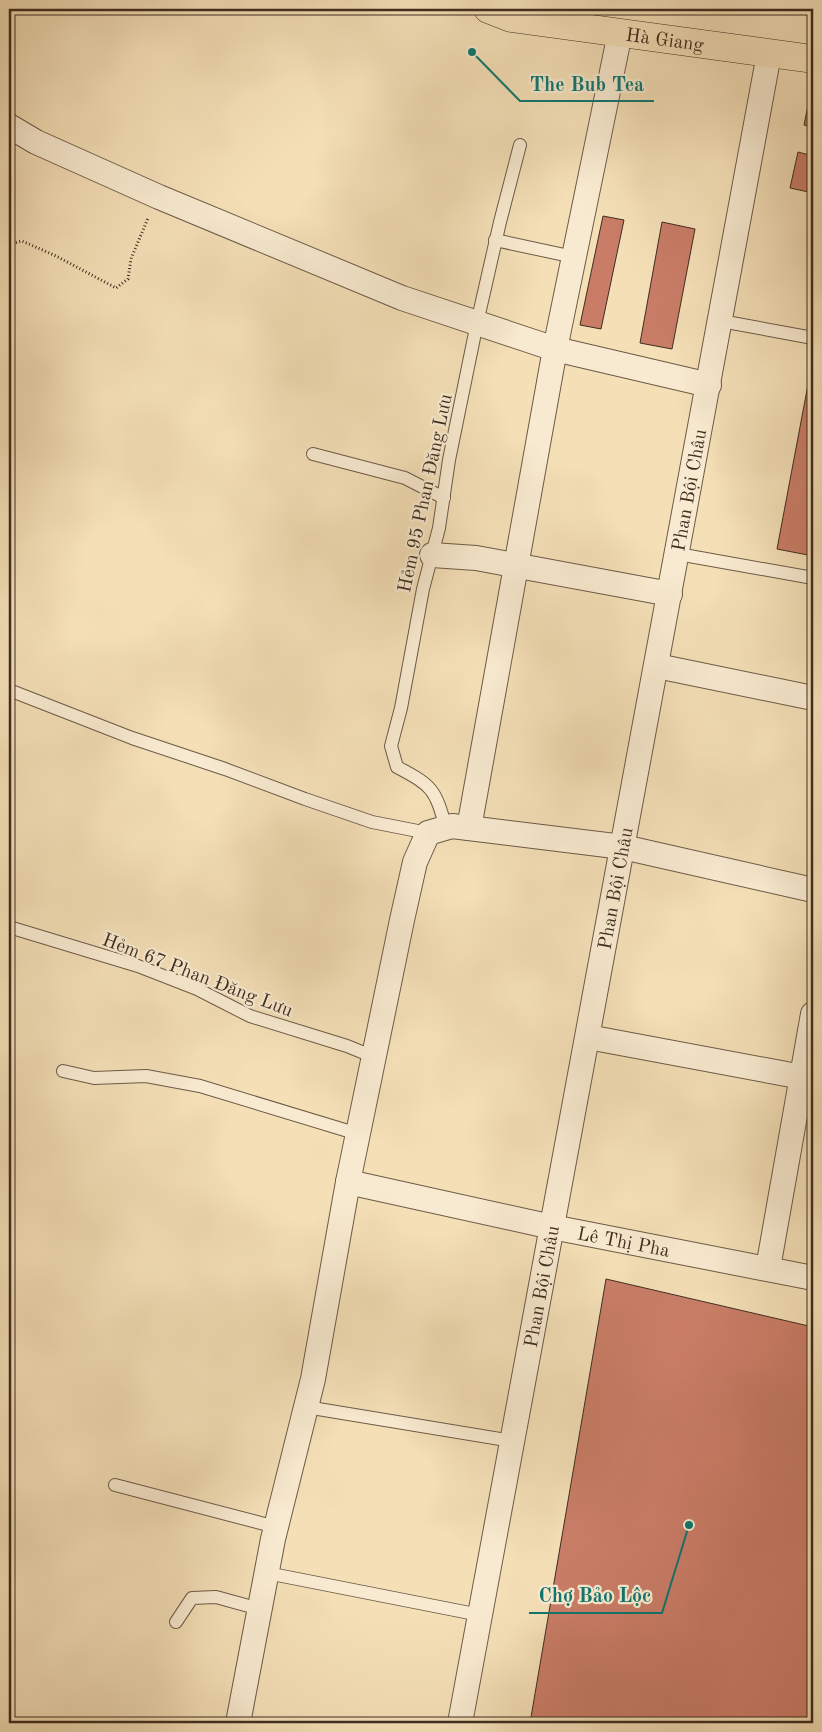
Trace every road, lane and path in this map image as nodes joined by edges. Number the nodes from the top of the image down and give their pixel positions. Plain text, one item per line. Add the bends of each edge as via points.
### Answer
1 (506, 12) edge
2 (620, 33) junction
3 (769, 54) junction
4 (813, 59) edge
5 (9, 126) edge
6 (520, 145) dead end
7 (159, 197) junction
8 (496, 240) junction
9 (9, 244) edge
10 (574, 257) junction
11 (721, 321) junction
12 (477, 323) junction
13 (813, 338) edge
14 (555, 349) junction
15 (709, 385) junction
16 (313, 454) dead end
17 (444, 498) junction
18 (432, 554) junction
19 (678, 554) junction
20 (516, 567) junction
21 (813, 578) edge
22 (670, 594) junction
23 (657, 666) junction
24 (9, 690) edge
25 (813, 698) edge
26 (469, 828) junction
27 (437, 831) junction
28 (623, 847) junction
29 (813, 890) edge
30 (9, 927) edge
31 (813, 1014) edge
32 (588, 1037) junction
33 (374, 1057) junction
34 (63, 1071) dead end
35 (808, 1078) edge
36 (358, 1134) junction
37 (348, 1182) junction
38 (552, 1227) junction
39 (768, 1268) junction
40 (813, 1278) edge
41 (306, 1407) junction
42 (512, 1441) junction
43 (115, 1485) dead end
44 (276, 1527) junction
45 (267, 1573) junction
46 (260, 1609) junction
47 (480, 1615) junction
48 (176, 1622) dead end
49 (238, 1723) edge
50 (460, 1723) edge

1 - 2 highway, Hà Giang
2 - 3 highway, Hà Giang
2 - 10 street
3 - 4 highway, Hà Giang
3 - 11 street, Phan Bội Châu
5 - 7 street via 36,142
6 - 8 lane, Hẻm 95 Phan Đăng Lưu
7 - 9 path via 131,259 128,278 116,288 22,241
7 - 12 street via 402,298
8 - 10 lane
8 - 12 lane, Hẻm 95 Phan Đăng Lưu
10 - 14 street
11 - 13 lane
11 - 15 street, Phan Bội Châu
12 - 14 street
12 - 17 lane, Hẻm 95 Phan Đăng Lưu
14 - 15 street
14 - 20 street
15 - 19 street, Phan Bội Châu
16 - 17 lane via 405,478
17 - 18 lane, Hẻm 95 Phan Đăng Lưu
18 - 20 street via 476,558
18 - 27 lane, Hẻm 95 Phan Đăng Lưu via 391,746 397,767 420,779 437,796
19 - 21 lane
19 - 22 street, Phan Bội Châu
20 - 22 street
20 - 26 street
22 - 23 street, Phan Bội Châu
23 - 25 street
23 - 28 street, Phan Bội Châu
24 - 27 lane via 132,738 372,822
26 - 27 street via 452,826
26 - 28 street
27 - 33 street via 416,862
28 - 29 street
28 - 32 street, Phan Bội Châu
30 - 33 lane, Hẻm 67 Phan Đăng Lưu via 138,966 197,989 250,1016
31 - 35 street
32 - 35 street
32 - 38 street, Phan Bội Châu
33 - 36 street
34 - 36 lane via 94,1078 146,1076 200,1086
35 - 39 street
36 - 37 street
37 - 38 street, Lê Thị Pha
37 - 41 street
38 - 39 street, Lê Thị Pha
38 - 42 street, Phan Bội Châu
39 - 40 street, Lê Thị Pha
41 - 42 lane
41 - 44 street
42 - 47 street, Phan Bội Châu
43 - 44 lane
44 - 45 street
45 - 46 street
45 - 47 lane
46 - 48 lane via 216,1597 192,1598
46 - 49 street
47 - 50 street, Phan Bội Châu

